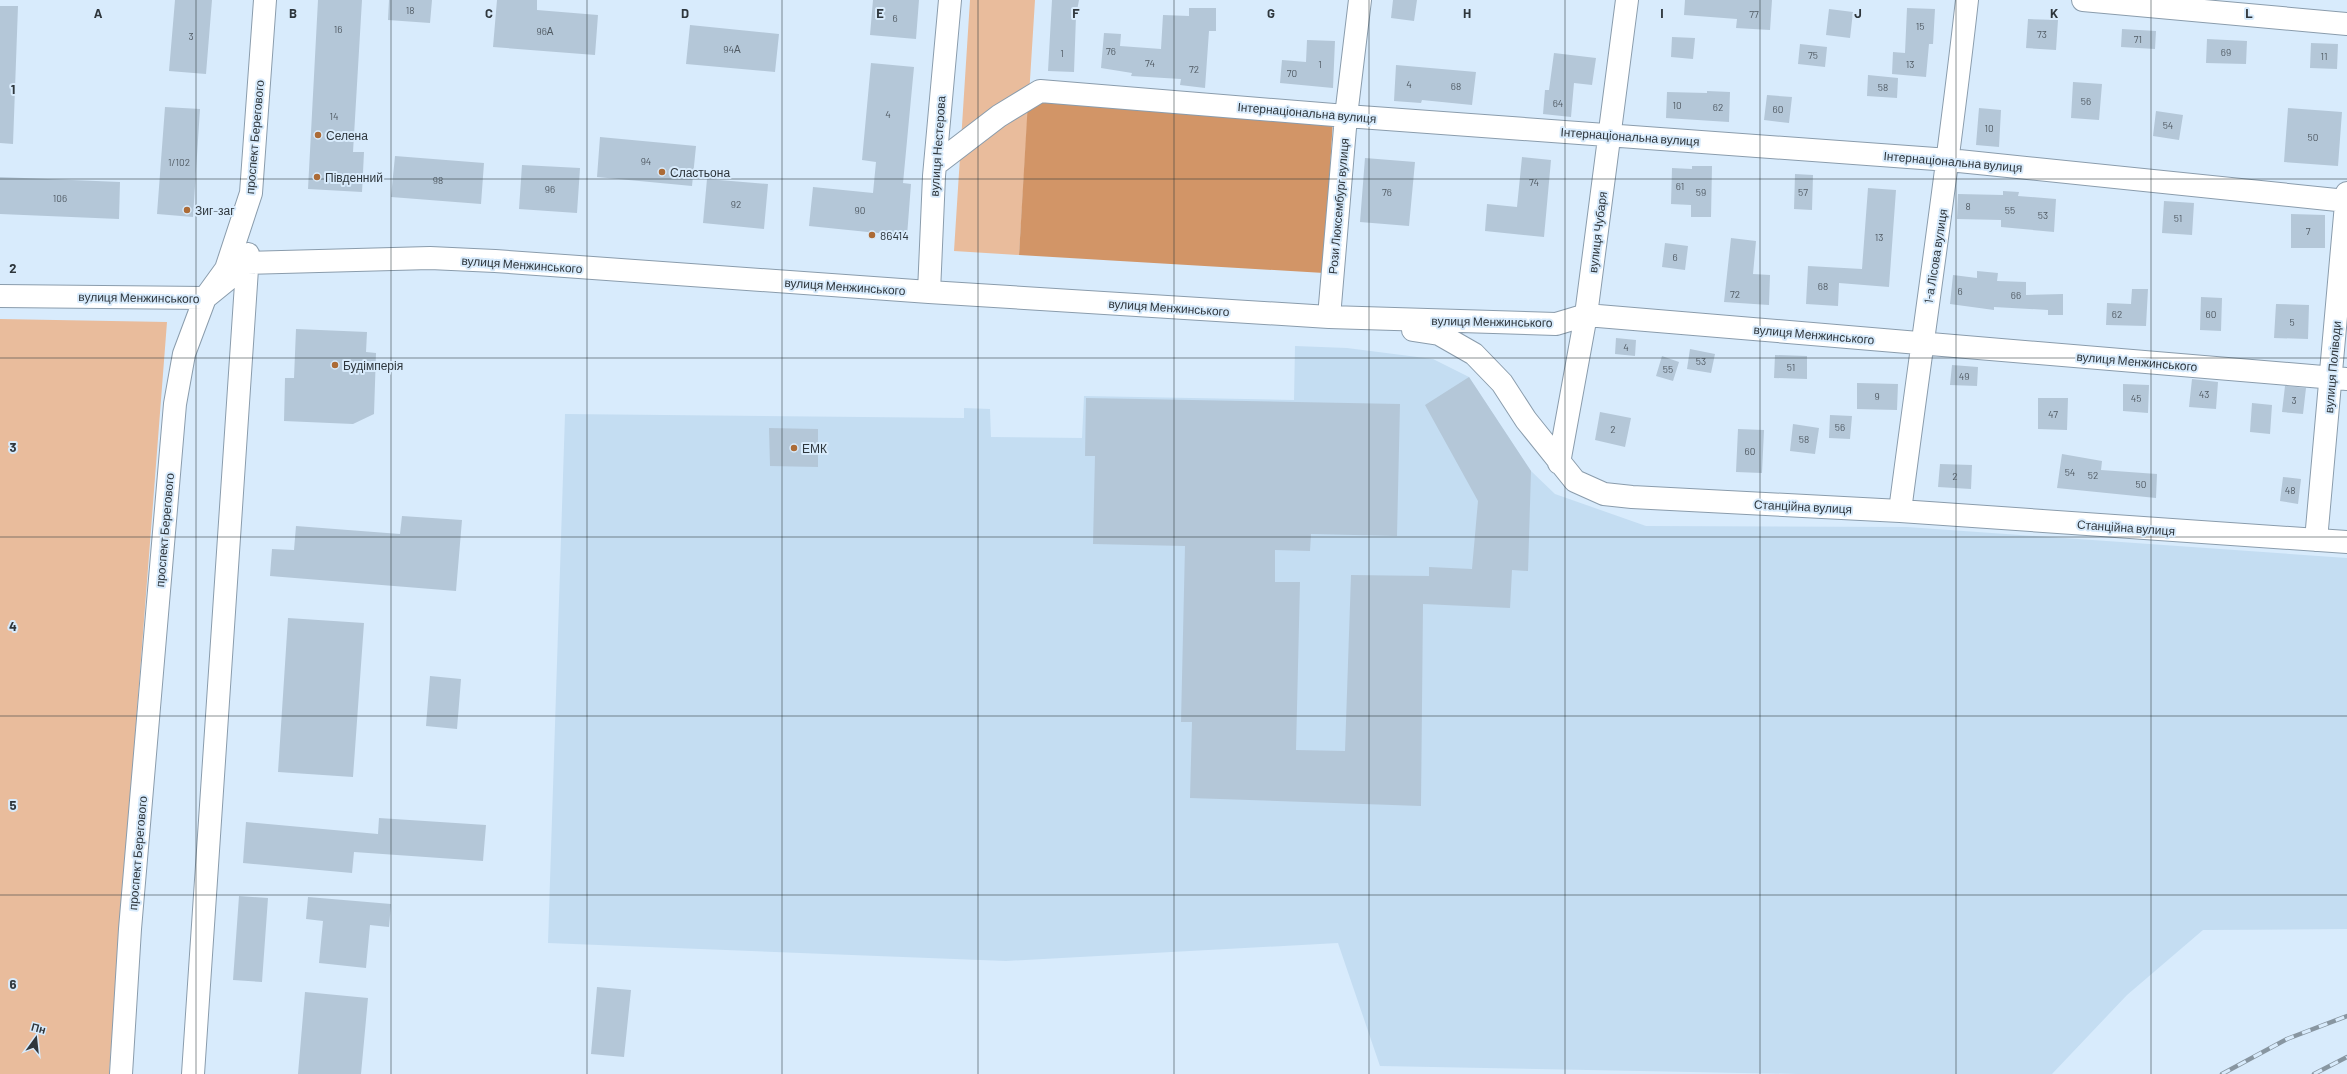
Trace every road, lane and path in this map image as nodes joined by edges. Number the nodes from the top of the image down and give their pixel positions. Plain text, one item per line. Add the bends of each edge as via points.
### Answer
1 (265, 0) edge
2 (950, 0) edge
3 (1360, 0) edge
4 (1627, 0) edge
5 (1967, 0) edge
6 (2083, 0) edge
7 (2347, 24) edge
8 (1346, 116) junction
9 (1610, 135) junction
10 (1949, 160) junction
11 (935, 165) junction
12 (251, 193) junction
13 (2347, 199) edge
14 (248, 264) junction
15 (929, 292) junction
16 (0, 296) edge
17 (205, 298) junction
18 (1586, 315) junction
19 (1329, 317) junction
20 (1922, 342) junction
21 (2339, 378) edge
22 (1559, 463) junction
23 (1900, 511) junction
24 (2316, 540) junction
25 (2347, 542) edge
26 (121, 1074) edge
27 (193, 1074) edge

1 - 12 street, проспект Берегового
2 - 11 street, вулиця Нестерова
3 - 8 street, Рози Люксембург вулиця
4 - 9 street, вулиця Чубаря
5 - 10 street, 1-а Лісова вулиця
6 - 7 street
8 - 9 street, Інтернаціональна вулиця
8 - 11 street, Інтернаціональна вулиця via 1040,90 999,116
8 - 19 street, Рози Люксембург вулиця
9 - 10 street, Інтернаціональна вулиця
9 - 18 street, вулиця Чубаря
10 - 13 street, Інтернаціональна вулиця
10 - 20 street, 1-а Лісова вулиця
11 - 15 street, вулиця Нестерова
12 - 14 street
12 - 17 street, проспект Берегового via 226,269
13 - 21 street, вулиця Поліводи
14 - 15 street, вулиця Менжинського via 430,258
14 - 17 street, вулиця Менжинського
14 - 27 street
15 - 19 street, вулиця Менжинського
16 - 17 street, вулиця Менжинського
17 - 26 street, проспект Берегового via 184,354 175,404 130,929
18 - 19 street, вулиця Менжинського via 1556,324
18 - 20 street, вулиця Менжинського
18 - 22 street, вулиця Чубаря
19 - 22 street, Станційна вулиця via 1439,334 1474,354 1502,383
20 - 21 street, вулиця Менжинського
20 - 23 street, 1-а Лісова вулиця
21 - 24 street, вулиця Поліводи
22 - 23 street, Станційна вулиця via 1575,481 1604,494
23 - 24 street, Станційна вулиця
24 - 25 street, Станційна вулиця

